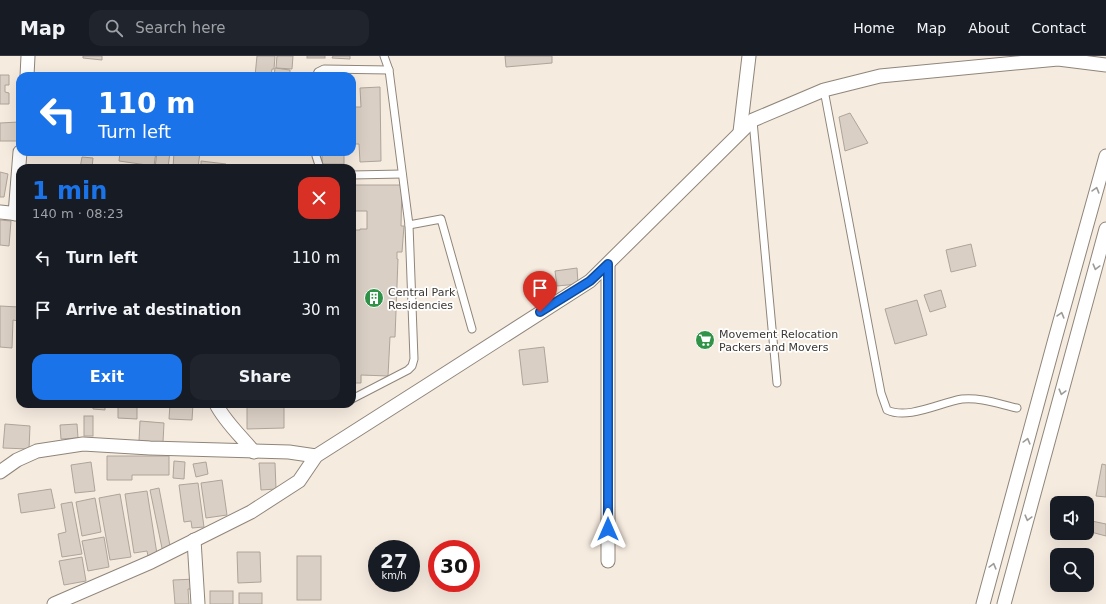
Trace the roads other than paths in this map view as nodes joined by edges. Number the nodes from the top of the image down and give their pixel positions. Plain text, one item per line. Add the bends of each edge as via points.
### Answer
1 (28, 56) edge
2 (384, 56) edge
3 (749, 56) edge
4 (1106, 65) edge
5 (389, 70) junction
6 (27, 72) edge
7 (318, 72) edge
8 (824, 90) junction
9 (753, 120) junction
10 (740, 132) junction
11 (1106, 156) edge
12 (402, 174) junction
13 (356, 175) edge
14 (0, 212) edge
15 (16, 214) edge
16 (409, 225) junction
17 (1106, 229) edge
18 (608, 264) junction
19 (472, 329) dead end
20 (777, 383) dead end
21 (356, 397) edge
22 (218, 408) edge
23 (1017, 408) dead end
24 (254, 452) junction
25 (316, 456) junction
26 (0, 472) edge
27 (194, 540) junction
28 (608, 561) dead end
29 (984, 598) edge
30 (1005, 601) edge
31 (54, 604) edge
32 (198, 604) edge

1 - 6 street
2 - 5 lane
3 - 10 street
4 - 8 street via 1058,60 1019,63 880,76
5 - 7 lane via 324,69
5 - 12 lane
8 - 9 street
8 - 23 lane via 881,393 887,410 906,414 962,399 977,399
9 - 10 street
9 - 20 lane
10 - 18 street
29 -> 11 street
12 - 13 lane
12 - 16 lane
14 - 15 street
16 - 19 lane via 441,218
16 - 21 lane via 414,359 412,366
17 -> 30 street
18 - 25 street via 590,281
18 - 28 street
22 - 24 street
24 - 25 street via 289,452
24 - 26 street via 83,444 37,451 17,460
25 - 27 street via 299,481 252,512
27 - 31 street via 151,562
27 - 32 street
29 - 30 street

